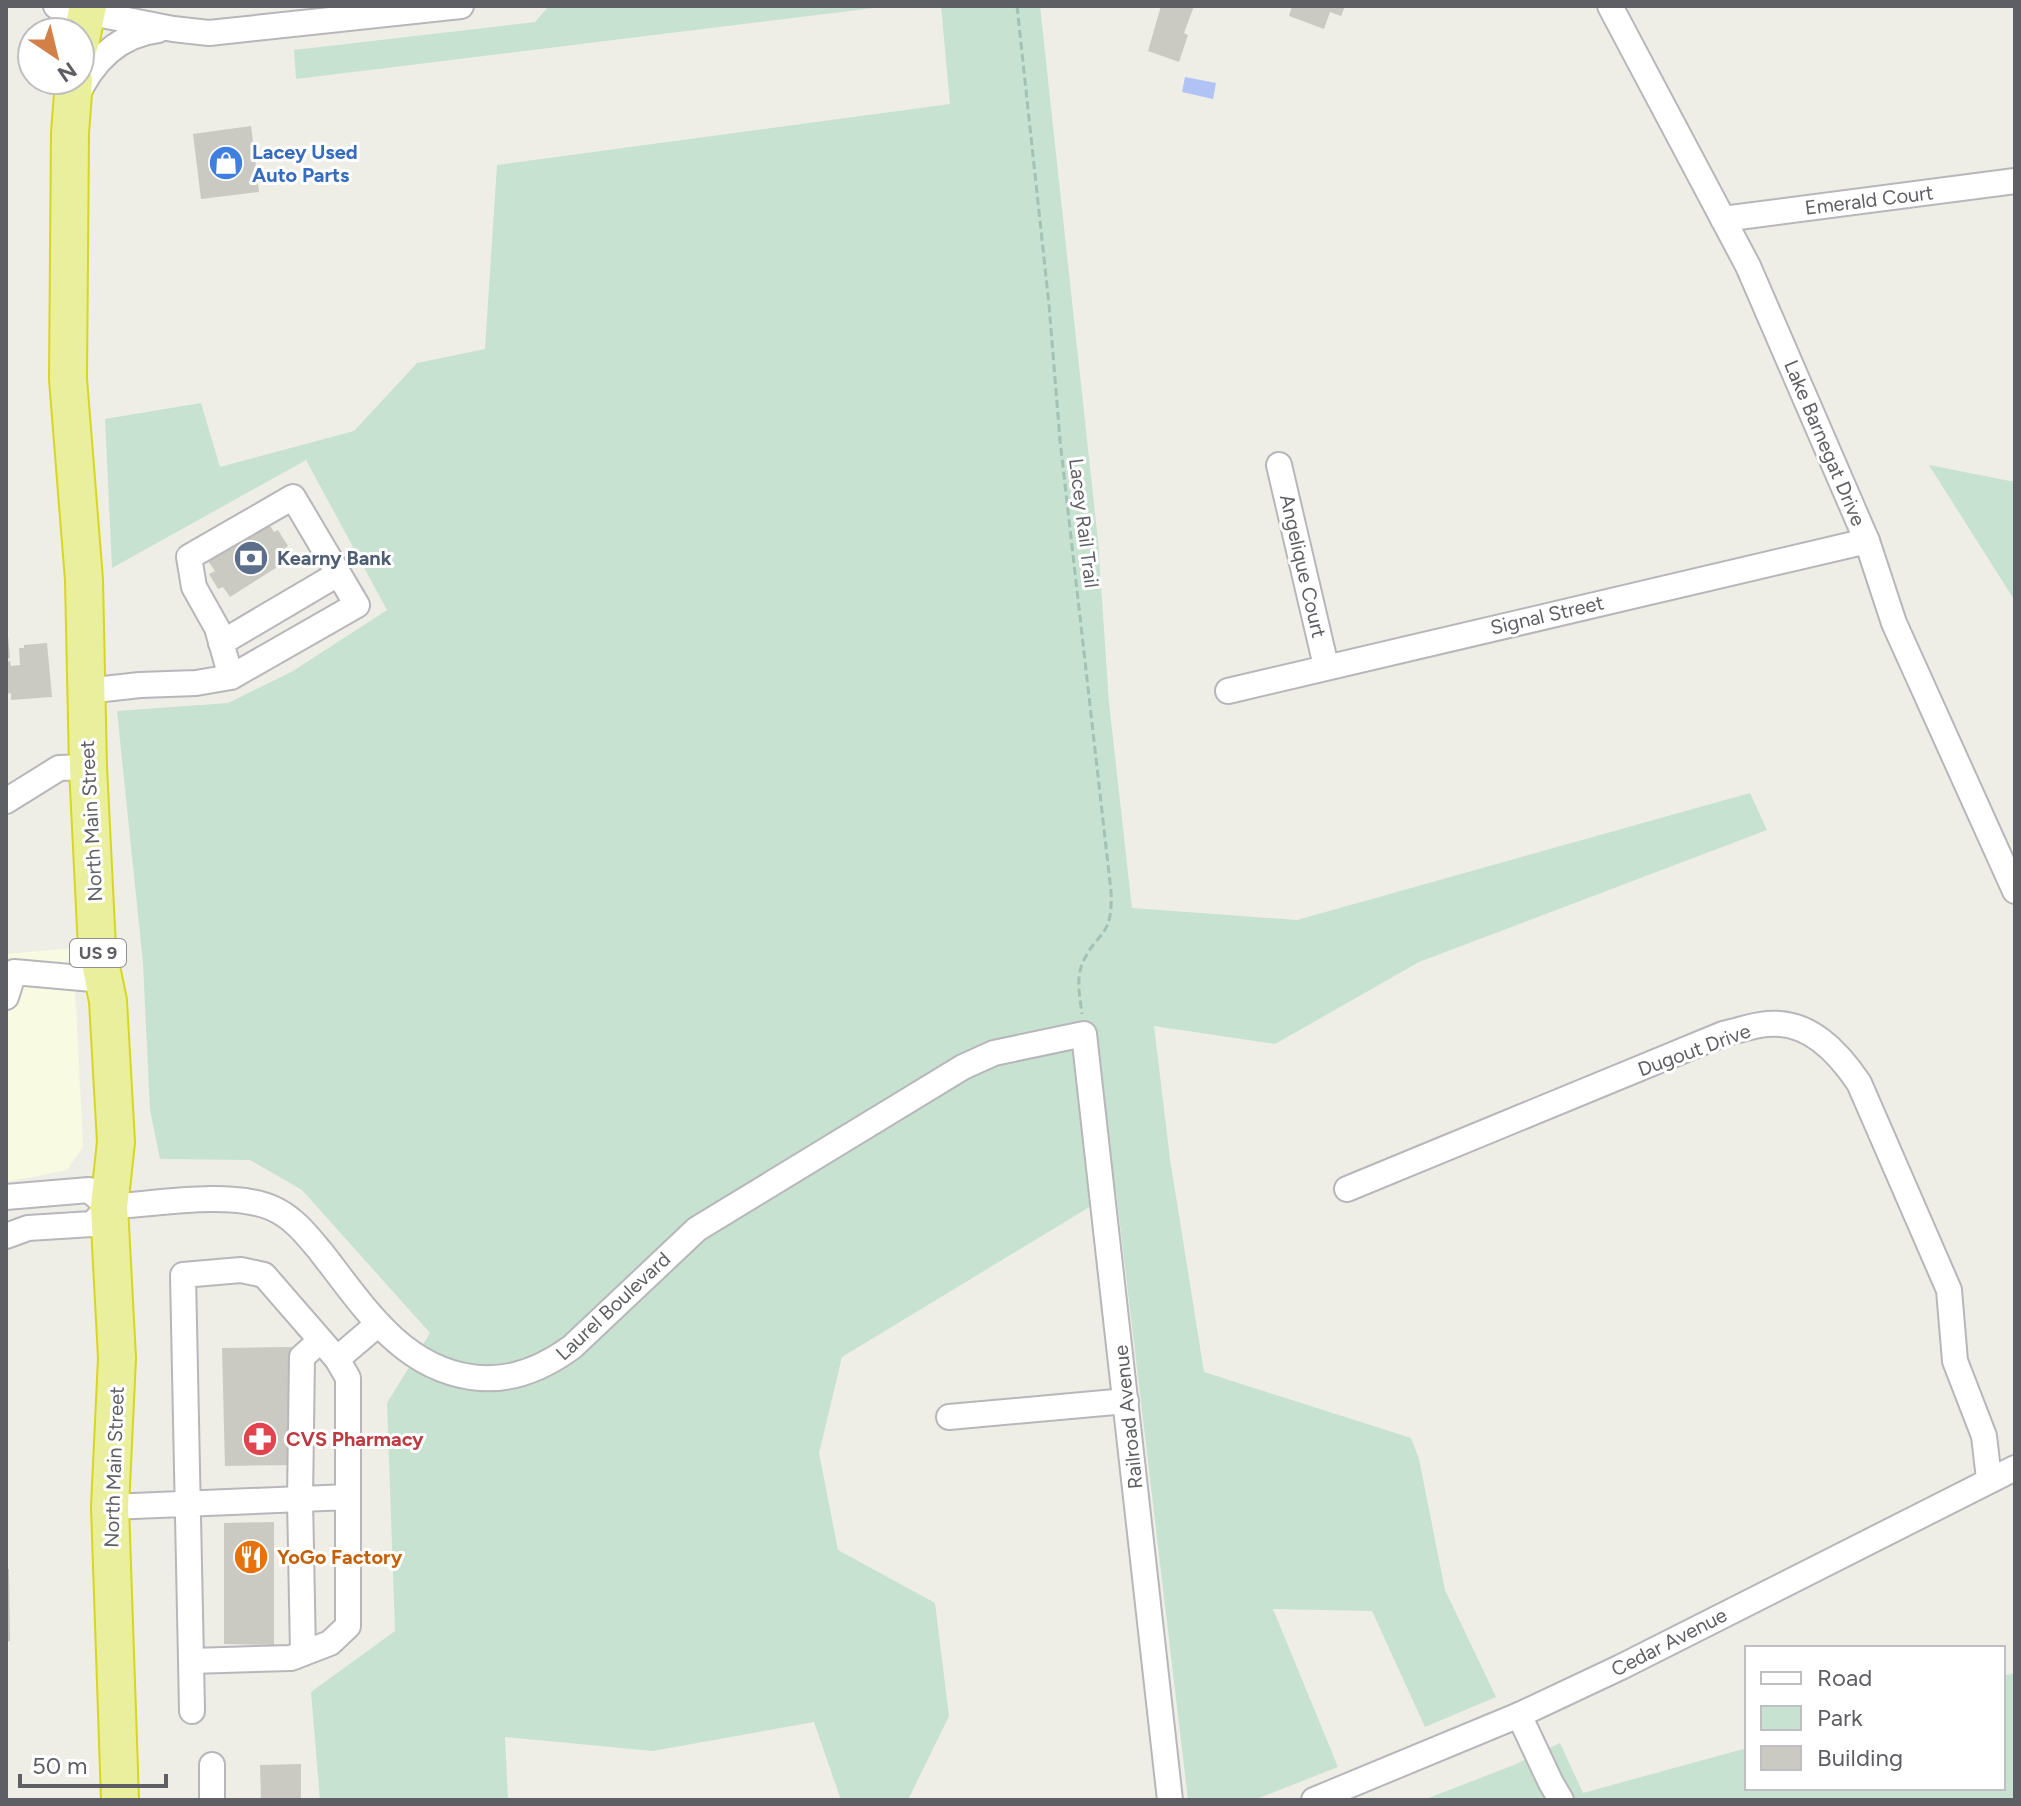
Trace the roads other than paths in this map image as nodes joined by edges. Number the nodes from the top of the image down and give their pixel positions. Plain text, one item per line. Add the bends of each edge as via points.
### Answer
1 (140, 6) edge
2 (461, 6) edge
3 (1610, 6) edge
4 (96, 19) edge
5 (173, 29) junction
6 (96, 64) edge
7 (73, 96) edge
8 (2015, 181) edge
9 (1723, 219) junction
10 (1279, 465) dead end
11 (1867, 541) junction
12 (338, 574) junction
13 (221, 643) junction
14 (1326, 666) junction
15 (231, 677) junction
16 (86, 691) junction
17 (1228, 691) dead end
18 (88, 767) junction
19 (6, 801) edge
20 (2015, 891) edge
21 (104, 980) junction
22 (6, 997) edge
23 (1084, 1034) joint
24 (1347, 1189) dead end
25 (8, 1194) edge
26 (109, 1207) junction
27 (6, 1236) edge
28 (378, 1324) junction
29 (320, 1341) junction
30 (337, 1359) junction
31 (1126, 1401) junction
32 (949, 1417) dead end
33 (2015, 1468) edge
34 (1989, 1479) junction
35 (348, 1497) junction
36 (300, 1499) junction
37 (189, 1504) junction
38 (110, 1507) junction
39 (303, 1653) junction
40 (191, 1661) junction
41 (192, 1711) dead end
42 (1519, 1715) junction
43 (212, 1765) dead end
44 (120, 1800) edge
45 (212, 1800) edge
46 (1170, 1800) edge
47 (1314, 1800) edge
48 (1561, 1800) edge

1 - 5 street
2 - 5 street via 236,32
3 - 9 street, Lake Barnegat Drive
4 - 5 street
5 - 6 street via 126,38
7 - 16 highway, North Main Street / US 9 via 68,379 84,580
8 - 9 street, Emerald Court
9 - 11 street, Lake Barnegat Drive
10 - 14 street, Angelique Court
11 - 14 street, Signal Street
11 - 20 street, Lake Barnegat Drive via 1894,623
12 - 13 street
12 - 13 street via 293,497 189,557 194,587
12 - 15 street via 357,605
13 - 15 street
14 - 17 street, Signal Street
15 - 16 street
16 - 18 highway, North Main Street / US 9
18 - 19 street via 59,768
18 - 21 highway, North Main Street / US 9 via 97,948
21 - 22 street via 14,972
21 - 26 highway, North Main Street / US 9 via 116,1142
23 - 28 street, Laurel Boulevard via 994,1053 963,1067 729,1208 697,1229 553,1362 509,1377 452,1375 424,1363
23 - 31 street, Railroad Avenue
24 - 34 street, Dugout Drive via 1723,1034 1769,1023 1813,1034 1840,1055 1859,1083 1949,1290 1955,1361 1984,1436
25 - 26 street, Laurel Boulevard via 89,1190
26 - 27 street, Laurel Boulevard via 92,1224 28,1228
26 - 28 street, Laurel Boulevard via 225,1199 273,1208 303,1230
26 - 38 highway, North Main Street / US 9 via 117,1358
28 - 30 street
29 - 30 street
29 - 36 street via 302,1357
29 - 37 street via 264,1275 241,1270 183,1275
30 - 35 street via 348,1378
31 - 32 street
31 - 46 street, Railroad Avenue
33 - 34 street, Cedar Avenue
34 - 42 street, Cedar Avenue
35 - 36 street
35 - 39 street via 348,1626 330,1643
36 - 37 street
36 - 39 street
37 - 38 street
37 - 40 street
38 - 44 highway, North Main Street / US 9
39 - 40 street via 291,1658
40 - 41 street
42 - 47 street, Cedar Avenue
42 - 48 street
43 - 45 street

